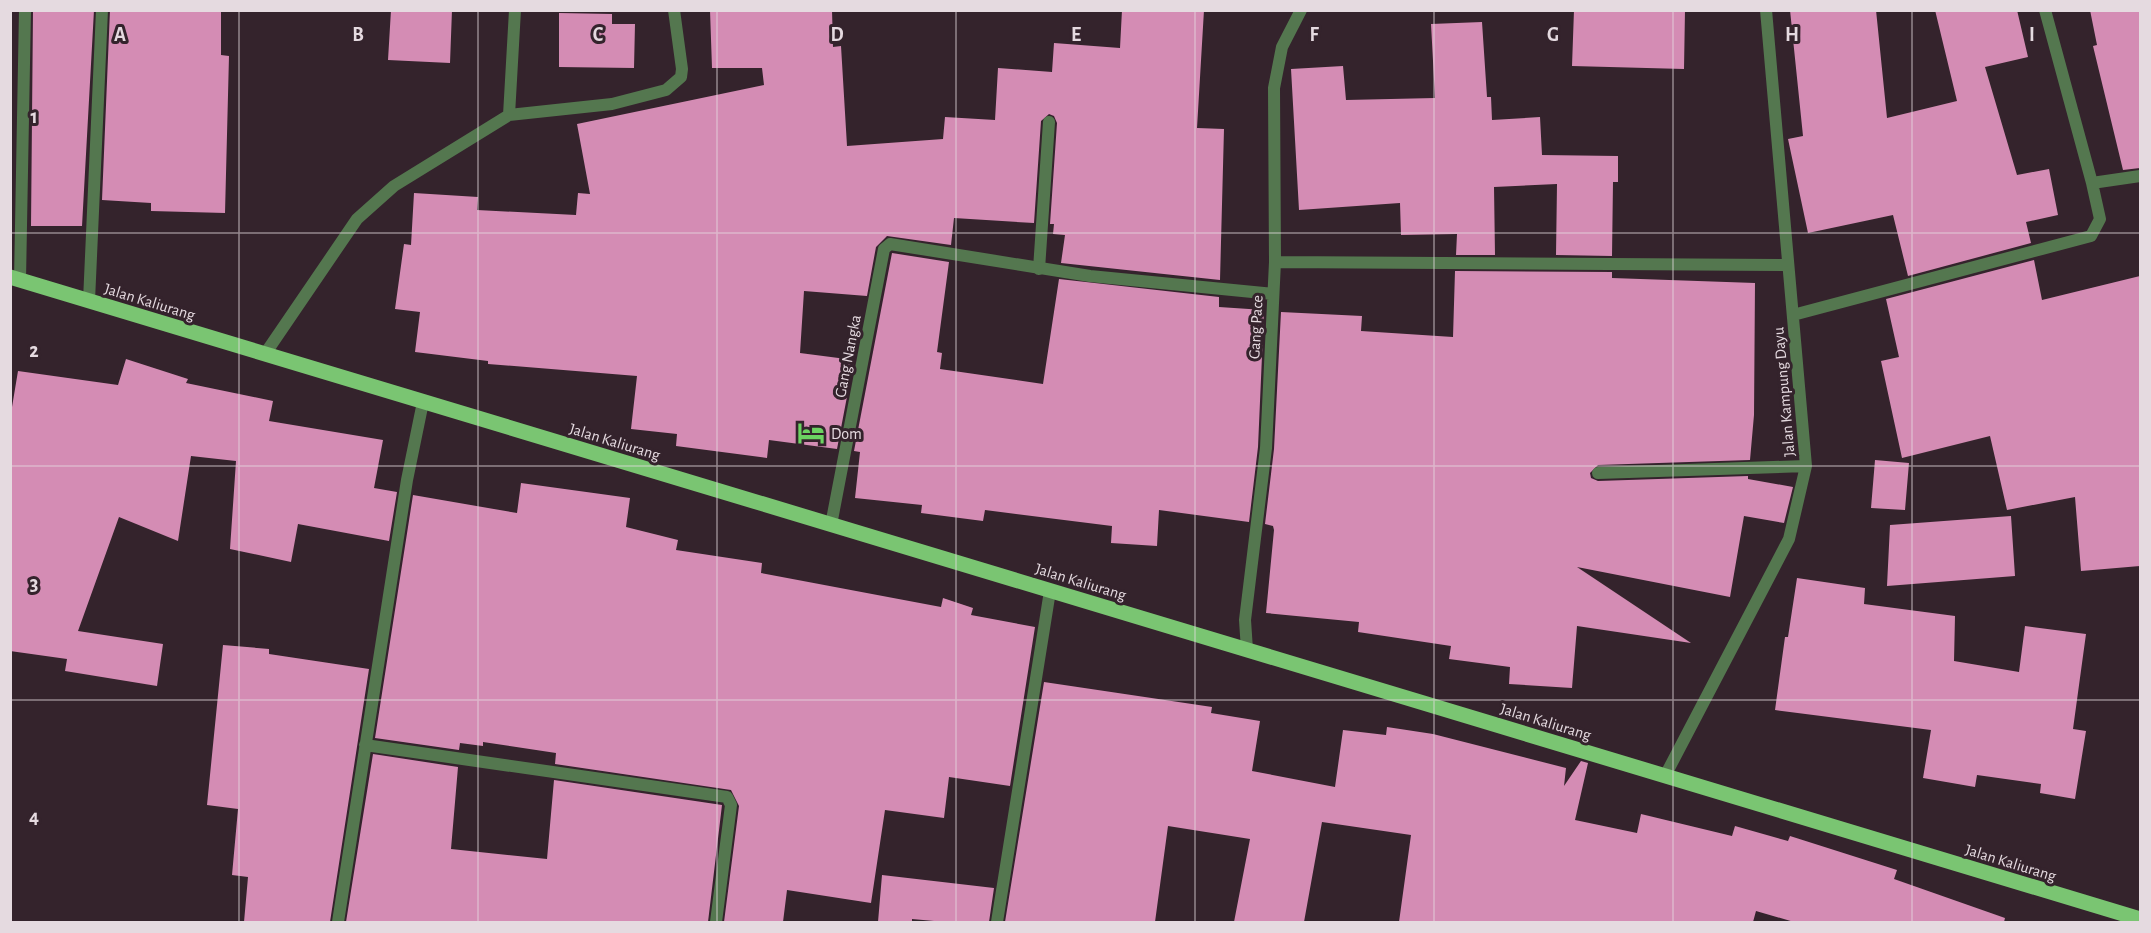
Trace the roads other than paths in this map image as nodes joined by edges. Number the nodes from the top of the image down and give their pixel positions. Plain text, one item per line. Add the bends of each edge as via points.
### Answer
1 (25, 10) edge
2 (102, 10) edge
3 (514, 10) edge
4 (674, 10) edge
5 (1301, 10) edge
6 (1766, 10) edge
7 (2045, 10) edge
8 (509, 115) junction
9 (1049, 122) dead end
10 (2140, 176) edge
11 (2092, 183) junction
12 (1275, 262) junction
13 (1787, 265) junction
14 (1039, 269) junction
15 (15, 279) edge
16 (1273, 294) junction
17 (89, 301) junction
18 (1793, 315) junction
19 (265, 354) junction
20 (423, 402) junction
21 (1806, 466) junction
22 (1598, 473) dead end
23 (831, 525) junction
24 (1050, 591) junction
25 (1247, 650) junction
26 (365, 745) junction
27 (1665, 776) junction
28 (2140, 919) edge
29 (338, 922) edge
30 (716, 922) edge
31 (997, 922) edge

1 - 15 street
2 - 17 street
3 - 8 street
4 - 8 street via 682,69 675,85 612,104
5 - 12 street, Gang Pace via 1282,47 1274,88
6 - 13 street, Jalan Kampung Dayu
7 - 11 street
8 - 19 street via 394,186 364,212
9 - 14 street
10 - 11 street
11 - 18 street via 2100,219 2091,236
12 - 13 street
12 - 16 street, Gang Pace
13 - 18 street, Jalan Kampung Dayu
14 - 16 street
14 - 23 street, Gang Nangka via 900,244 884,249
15 - 17 main road, Jalan Kaliurang
16 - 25 street, Gang Pace via 1266,448 1245,620
17 - 19 main road, Jalan Kaliurang
18 - 21 street, Jalan Kampung Dayu
19 - 20 main road, Jalan Kaliurang
20 - 23 main road, Jalan Kaliurang
20 - 26 street
21 - 22 street
21 - 27 street, Jalan Kampung Dayu via 1789,539
23 - 24 main road, Jalan Kaliurang
24 - 25 main road, Jalan Kaliurang
24 - 31 street
25 - 27 main road, Jalan Kaliurang
26 - 29 street
26 - 30 street via 727,797 731,805
27 - 28 main road, Jalan Kaliurang

